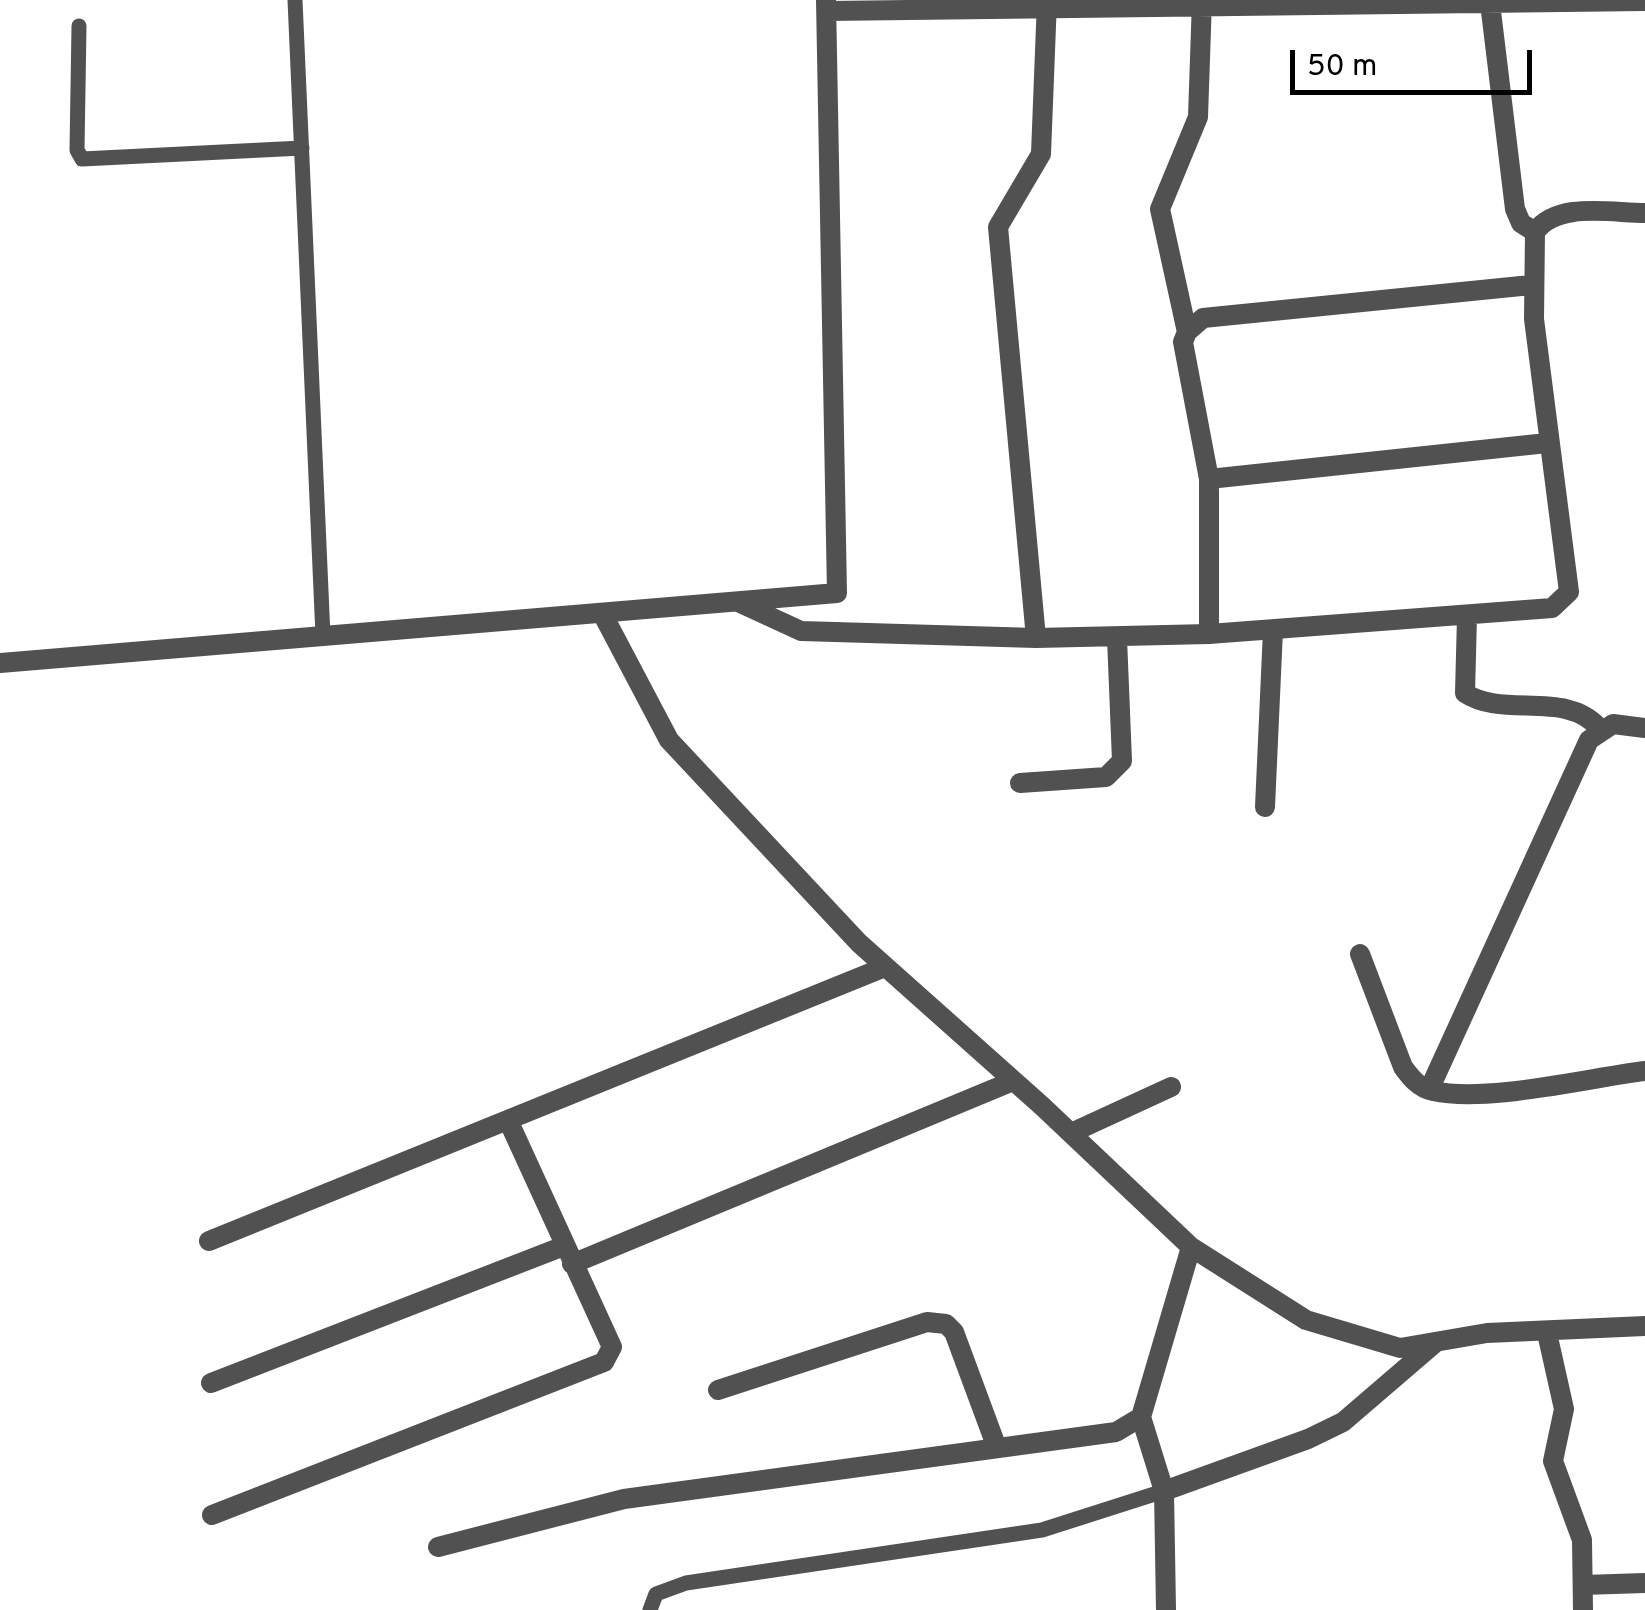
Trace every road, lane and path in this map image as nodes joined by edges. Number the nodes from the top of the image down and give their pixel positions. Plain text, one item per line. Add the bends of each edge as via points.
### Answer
1 (295, 0) edge
2 (1645, 0) edge
3 (1490, 1) edge
4 (1351, 2) edge
5 (1203, 3) edge
6 (1047, 4) edge
7 (827, 6) edge
8 (79, 26) dead end
9 (302, 148) junction
10 (1645, 213) edge
11 (1535, 232) junction
12 (1531, 285) junction
13 (1186, 332) junction
14 (1547, 443) junction
15 (1209, 479) junction
16 (736, 602) junction
17 (602, 613) junction
18 (1467, 617) junction
19 (1272, 630) junction
20 (1209, 634) junction
21 (323, 636) junction
22 (1036, 638) junction
23 (1117, 638) junction
24 (0, 663) edge
25 (1645, 728) edge
26 (1600, 729) junction
27 (1020, 783) dead end
28 (1266, 807) dead end
29 (1360, 954) dead end
30 (884, 967) junction
31 (1645, 1070) edge
32 (1013, 1081) junction
33 (1170, 1086) dead end
34 (1429, 1090) junction
35 (508, 1120) junction
36 (1071, 1133) junction
37 (209, 1241) dead end
38 (1191, 1247) junction
39 (568, 1255) junction
40 (1645, 1326) edge
41 (1547, 1333) junction
42 (1436, 1342) junction
43 (211, 1384) dead end
44 (718, 1390) dead end
45 (1141, 1417) junction
46 (997, 1448) junction
47 (1164, 1491) junction
48 (212, 1515) dead end
49 (438, 1547) dead end
50 (1645, 1582) edge
51 (1584, 1585) junction
52 (650, 1610) edge
53 (1166, 1610) edge
54 (1583, 1610) edge

1 - 9 lane
2 - 3 street
3 - 4 street
3 - 11 street via 1515,209
4 - 5 street
5 - 6 street
5 - 13 street via 1198,118 1160,209
6 - 7 street
6 - 22 street via 1042,154 998,227
7 - 16 street via 837,593
8 - 9 lane via 82,159
9 - 21 lane
10 - 11 street via 1566,212
11 - 12 street
12 - 13 street via 1202,318
12 - 14 street
13 - 15 street
14 - 15 street
14 - 18 street via 1570,592 1564,602 1536,613
15 - 20 street
16 - 17 street
16 - 22 street via 802,631
17 - 21 street
17 - 30 street via 669,740
18 - 19 street
18 - 26 street via 1465,692 1573,710
19 - 20 street
19 - 28 street
20 - 23 street
21 - 24 street
22 - 23 street
23 - 27 street via 1122,762 1106,776
25 - 26 street
26 - 34 street via 1589,740
29 - 34 street via 1402,1067
30 - 32 street
30 - 35 street
31 - 34 street via 1466,1094
32 - 36 street
32 - 39 street
33 - 36 street
35 - 37 street
35 - 39 street
36 - 38 street
38 - 42 street via 1306,1320 1400,1348
38 - 45 street
39 - 43 street
39 - 48 street via 612,1347 604,1362
40 - 41 street
41 - 42 street
41 - 51 street via 1564,1409 1553,1461 1582,1540
42 - 47 street via 1343,1422
44 - 46 street via 927,1322 946,1324
45 - 46 street via 1116,1432
45 - 47 street
46 - 49 street via 624,1499
47 - 52 lane via 1042,1530 686,1583 656,1594
47 - 53 street
50 - 51 street
51 - 54 street

